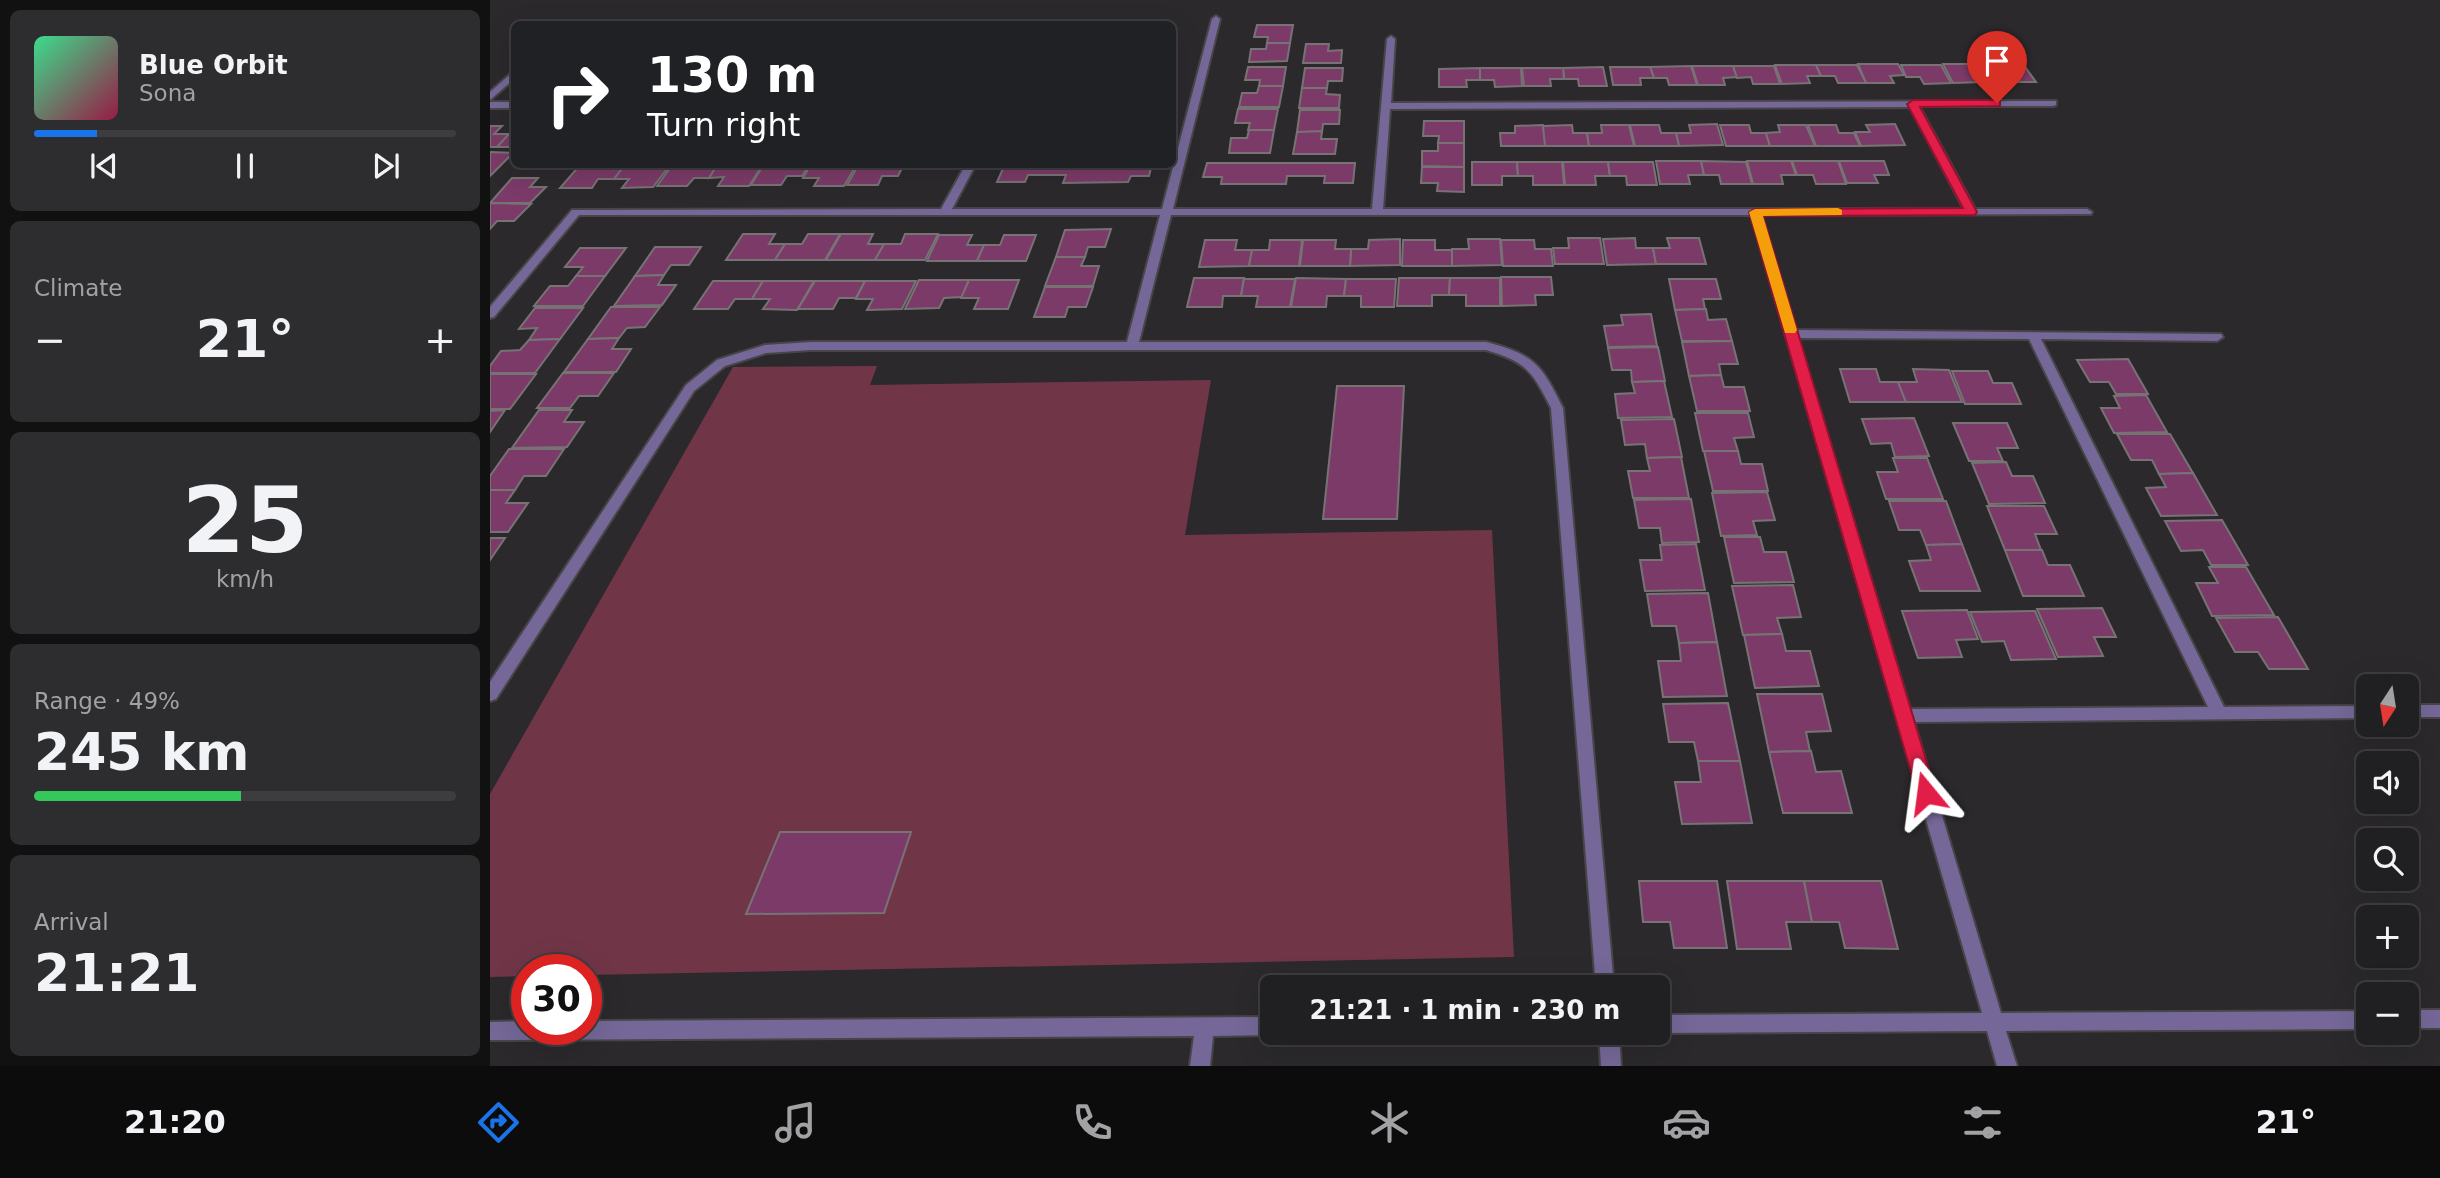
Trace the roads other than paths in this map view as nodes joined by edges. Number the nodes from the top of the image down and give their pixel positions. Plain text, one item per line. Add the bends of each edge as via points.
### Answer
1 (1216, 19) dead end
2 (1391, 40) dead end
3 (511, 77) edge
4 (490, 97) edge
5 (2053, 103) dead end
6 (1913, 104) junction
7 (490, 105) edge
8 (511, 106) edge
9 (1385, 106) junction
10 (969, 168) edge
11 (945, 212) junction
12 (1166, 212) junction
13 (1377, 212) junction
14 (1755, 212) junction
15 (1971, 212) junction
16 (2087, 212) dead end
17 (490, 314) edge
18 (1791, 334) junction
19 (2032, 336) junction
20 (2217, 337) dead end
21 (1132, 346) junction
22 (490, 695) edge
23 (2419, 711) edge
24 (2440, 711) edge
25 (2356, 712) edge
26 (2219, 713) junction
27 (1904, 716) junction
28 (1604, 975) edge
29 (2419, 1019) edge
30 (2440, 1019) edge
31 (2356, 1020) edge
32 (1994, 1022) junction
33 (1670, 1024) edge
34 (1205, 1027) junction
35 (1260, 1027) edge
36 (490, 1031) edge
37 (1610, 1045) edge
38 (1200, 1066) edge
39 (1611, 1066) edge
40 (2007, 1066) edge

1 - 12 street
2 - 9 street
3 - 4 street
5 - 6 street
6 - 9 street
6 - 15 street
7 - 8 street
9 - 13 street
10 - 11 street
11 - 12 street
11 - 17 street via 576,212
12 - 13 street
12 - 21 street
13 - 14 street
14 - 15 street
14 - 18 street
15 - 16 street
18 - 19 street
18 - 27 street
19 - 20 street
19 - 26 street
21 - 22 street via 811,346 765,349 721,363 690,388
21 - 28 street via 1486,346 1521,355 1538,372 1557,408
23 - 24 street
25 - 26 street
26 - 27 street
27 - 32 street
29 - 30 street
31 - 32 street
32 - 33 street
32 - 40 street
34 - 35 street
34 - 36 street
34 - 38 street
37 - 39 street

